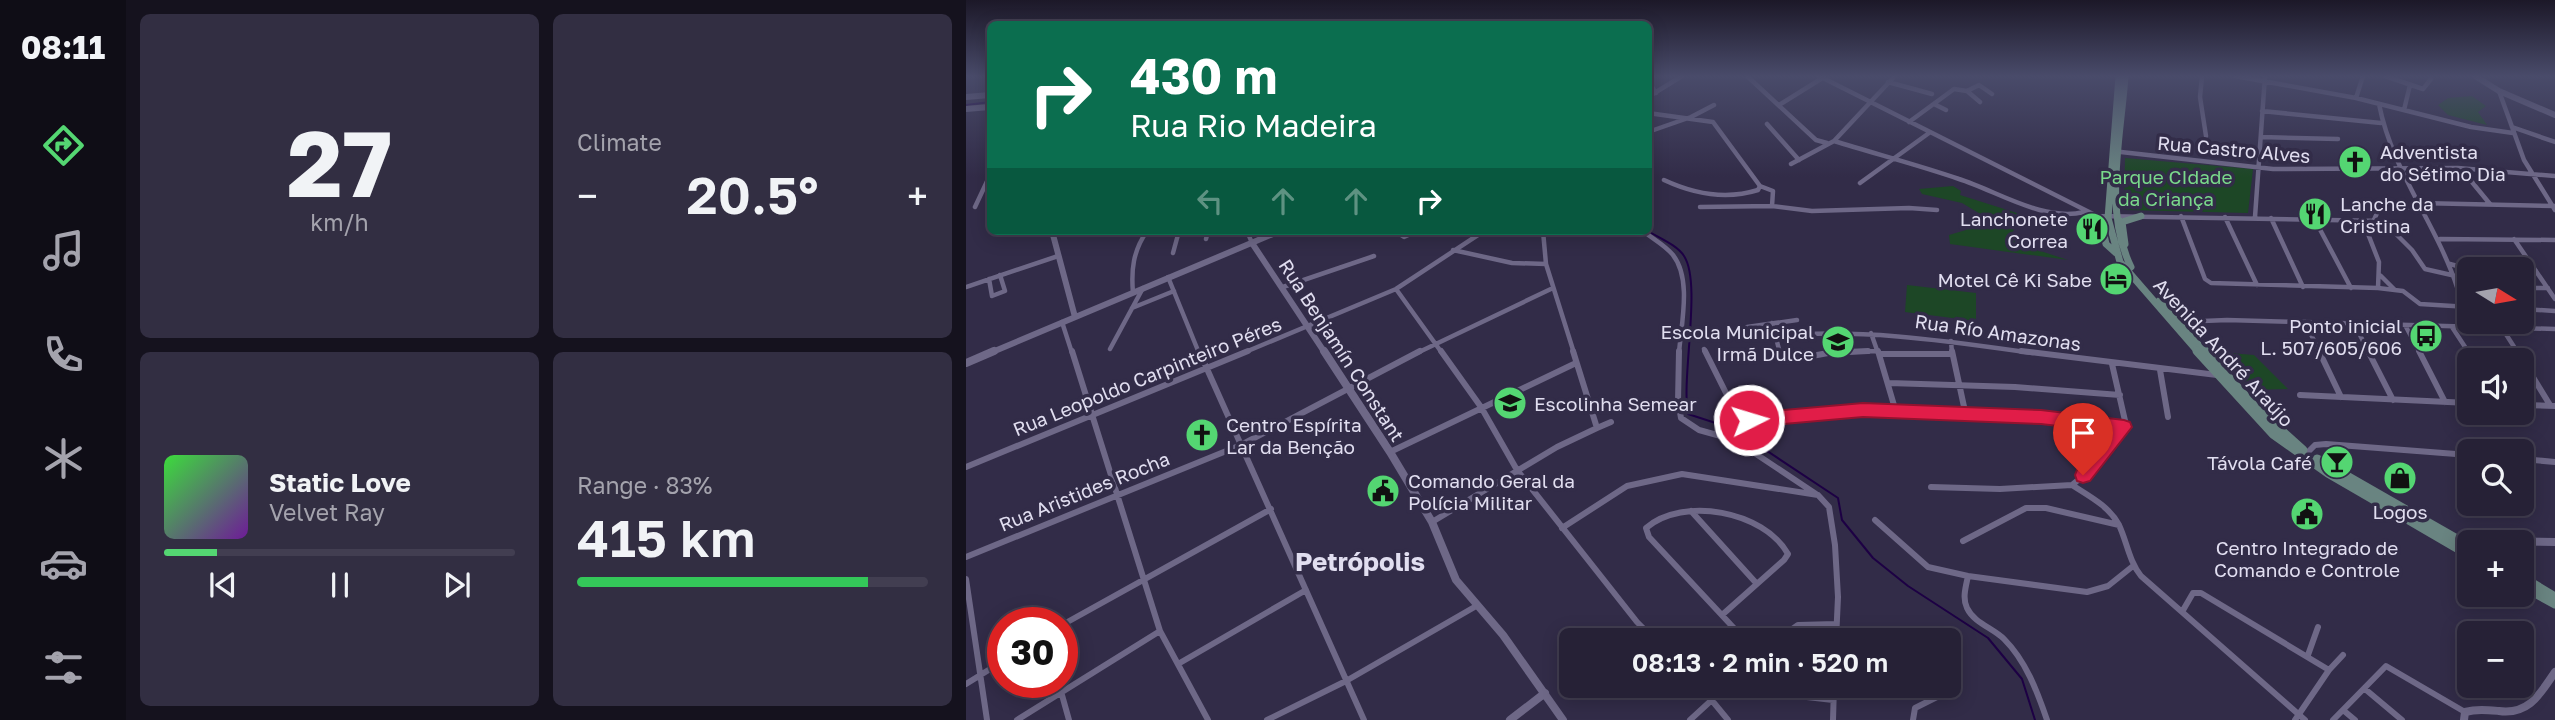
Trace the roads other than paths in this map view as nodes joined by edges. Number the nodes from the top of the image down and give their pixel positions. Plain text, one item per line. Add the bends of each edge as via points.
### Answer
1 (1705, 110) edge
2 (1784, 110) edge
3 (1862, 110) edge
4 (1884, 110) edge
5 (1926, 110) edge
6 (2118, 110) edge
7 (2123, 110) edge
8 (2201, 110) edge
9 (2380, 110) edge
10 (2404, 110) edge
11 (2505, 110) edge
12 (2262, 111) joint
13 (1652, 113) edge
14 (1691, 117) junction
15 (1909, 122) junction
16 (2381, 122) junction
17 (1767, 124) dead end
18 (2511, 127) junction
19 (1652, 131) edge
20 (1928, 133) junction
21 (2513, 133) junction
22 (2206, 136) dead end
23 (2262, 137) junction
24 (2338, 139) dead end
25 (1834, 141) junction
26 (2555, 142) edge
27 (1827, 143) junction
28 (2121, 152) junction
29 (1799, 160) junction
30 (1893, 160) junction
31 (1791, 164) dead end
32 (2260, 169) junction
33 (2399, 170) junction
34 (2462, 170) junction
35 (2531, 172) junction
36 (2555, 176) edge
37 (1664, 180) dead end
38 (987, 181) edge
39 (1860, 183) dead end
40 (1760, 186) junction
41 (2490, 204) junction
42 (1772, 206) junction
43 (2421, 206) junction
44 (975, 207) dead end
45 (1700, 207) dead end
46 (2554, 207) edge
47 (1937, 210) dead end
48 (2083, 213) junction
49 (2141, 216) joint
50 (2181, 216) junction
51 (2225, 217) junction
52 (2255, 217) junction
53 (2271, 218) junction
54 (2115, 219) junction
55 (2315, 220) junction
56 (2374, 220) junction
57 (2363, 221) junction
58 (1053, 235) edge
59 (1145, 235) edge
60 (1178, 235) edge
61 (1207, 235) edge
62 (1249, 235) edge
63 (1271, 235) edge
64 (1477, 235) edge
65 (1543, 235) edge
66 (1648, 235) edge
67 (1206, 239) dead end
68 (2440, 239) junction
69 (2514, 239) junction
70 (2555, 240) edge
71 (1252, 243) junction
72 (1453, 250) junction
73 (1173, 253) dead end
74 (2119, 253) junction
75 (1058, 256) junction
76 (1374, 256) dead end
77 (1546, 264) junction
78 (2450, 264) junction
79 (2457, 266) edge
80 (2536, 271) joint
81 (1000, 275) junction
82 (2454, 275) junction
83 (2381, 276) junction
84 (2457, 276) edge
85 (1168, 277) junction
86 (989, 279) junction
87 (2257, 285) junction
88 (966, 287) edge
89 (1283, 287) junction
90 (2303, 287) junction
91 (2457, 287) dead end
92 (1143, 288) junction
93 (1553, 288) junction
94 (2351, 288) junction
95 (2378, 288) junction
96 (2534, 288) edge
97 (2548, 288) junction
98 (1396, 289) junction
99 (2395, 289) junction
100 (1174, 291) junction
101 (1133, 293) junction
102 (2555, 299) edge
103 (2457, 306) edge
104 (1132, 308) junction
105 (2534, 310) edge
106 (2555, 311) edge
107 (1075, 317) junction
108 (1797, 320) dead end
109 (2305, 321) junction
110 (1062, 322) junction
111 (2179, 322) junction
112 (1772, 323) junction
113 (2354, 323) junction
114 (2406, 325) junction
115 (1309, 327) junction
116 (1747, 327) dead end
117 (2452, 327) junction
118 (2457, 327) edge
119 (2534, 329) edge
120 (2553, 329) edge
121 (1871, 333) junction
122 (2506, 334) edge
123 (2555, 335) edge
124 (1774, 336) junction
125 (1951, 341) junction
126 (1436, 343) junction
127 (2465, 348) edge
128 (1110, 349) dead end
129 (1704, 349) dead end
130 (1878, 352) junction
131 (1952, 354) junction
132 (966, 363) edge
133 (1576, 363) junction
134 (2112, 364) junction
135 (1206, 369) junction
136 (2160, 370) junction
137 (2217, 375) junction
138 (1889, 383) junction
139 (1961, 385) junction
140 (1350, 389) junction
141 (2120, 395) junction
142 (2300, 395) dead end
143 (2341, 397) junction
144 (2393, 400) junction
145 (2445, 402) junction
146 (2457, 402) edge
147 (2534, 405) edge
148 (2552, 406) edge
149 (1481, 407) junction
150 (1896, 412) junction
151 (1093, 414) junction
152 (1966, 416) junction
153 (2168, 417) dead end
154 (1611, 422) dead end
155 (2124, 427) junction
156 (1597, 428) junction
157 (1241, 444) junction
158 (1390, 452) junction
159 (2307, 453) junction
160 (2457, 454) edge
161 (2534, 460) edge
162 (2555, 462) edge
163 (966, 467) edge
164 (1517, 470) junction
165 (2072, 485) junction
166 (1931, 487) dead end
167 (1115, 495) junction
168 (1818, 495) junction
169 (1271, 509) junction
170 (1691, 511) junction
171 (1875, 520) dead end
172 (1432, 522) junction
173 (2119, 525) junction
174 (1562, 528) junction
175 (1963, 541) dead end
176 (2457, 542) edge
177 (2457, 542) edge
178 (2534, 542) edge
179 (2555, 542) edge
180 (966, 557) edge
181 (2133, 566) junction
182 (1968, 576) junction
183 (966, 579) edge
184 (1142, 579) junction
185 (1757, 584) junction
186 (2534, 584) edge
187 (1306, 590) junction
188 (2534, 593) edge
189 (2555, 597) edge
190 (2555, 604) edge
191 (1478, 606) junction
192 (2182, 612) junction
193 (1722, 615) junction
194 (1078, 616) edge
195 (1836, 624) junction
196 (2318, 627) dead end
197 (1643, 628) edge
198 (1734, 628) edge
199 (1794, 628) edge
200 (1836, 628) edge
201 (1160, 631) junction
202 (2308, 655) junction
203 (2343, 655) dead end
204 (1178, 664) junction
205 (2329, 670) junction
206 (987, 671) edge
207 (2555, 672) edge
208 (981, 675) junction
209 (1346, 681) junction
210 (966, 684) edge
211 (1078, 685) edge
212 (2365, 690) junction
213 (1545, 693) junction
214 (1057, 698) edge
215 (1063, 698) edge
216 (1816, 698) edge
217 (1935, 698) edge
218 (1713, 699) joint
219 (1833, 700) joint
220 (2343, 710) junction
221 (2464, 716) edge
222 (2300, 718) edge
223 (987, 720) edge
224 (1017, 720) edge
225 (1069, 720) edge
226 (1208, 720) edge
227 (1267, 720) edge
228 (1364, 720) edge
229 (1510, 720) edge
230 (1563, 720) edge
231 (1690, 720) edge
232 (1728, 720) edge
233 (1833, 720) edge
234 (1913, 720) edge
235 (2047, 720) edge
236 (2333, 720) edge
237 (2355, 720) edge
238 (2402, 720) edge

1 - 14 street
2 - 27 street via 1816,139
3 - 25 street
4 - 15 street
5 - 15 street
6 - 54 main road, Avenida André Araújo
7 - 28 main road, Avenida André Araújo
8 - 22 street
9 - 16 street
10 - 21 street
11 - 18 street
12 - 16 street
12 - 23 street
13 - 14 street
14 - 19 street
14 - 40 street via 1715,123
15 - 20 street
16 - 33 street
17 - 29 street
18 - 21 street
18 - 26 street
20 - 30 street
20 - 48 street
21 - 35 street
23 - 24 street
23 - 32 street
25 - 27 street
25 - 30 street
27 - 29 street
28 - 32 street, Rua Castro Alves
28 - 54 main road, Avenida André Araújo
29 - 31 street
30 - 39 street
30 - 48 street via 2045,211
32 - 33 street, Rua Castro Alves
32 - 52 street
33 - 34 street, Rua Castro Alves
33 - 43 street
34 - 35 street, Rua Castro Alves
34 - 41 street
35 - 36 street, Rua Castro Alves
35 - 46 street
37 - 40 street via 1720,194 1750,193
38 - 44 street
40 - 42 street via 1773,191
41 - 43 street
41 - 46 street
42 - 45 street
42 - 47 street via 1824,211
43 - 56 street via 2380,206
43 - 68 street
48 - 54 street
49 - 50 street
49 - 54 main road
50 - 51 street
50 - 87 street via 2205,279 2215,285
51 - 52 street
51 - 87 street
52 - 53 street
53 - 55 street
53 - 90 street
54 - 74 main road, Avenida André Araújo
54 - 74 main road via 2125,246
55 - 57 street
55 - 94 street
56 - 57 street
56 - 82 street via 2387,223 2425,269
57 - 83 street
58 - 75 street
59 - 101 street via 1131,266
60 - 73 street
61 - 67 street
62 - 71 street
63 - 71 street
64 - 72 street, Rua Leopoldo Carpinteiro Péres
65 - 77 street
66 - 168 street via 1676,259 1681,273 1681,418 1694,428 1735,440
68 - 69 street
68 - 78 street
69 - 70 street
69 - 80 street
71 - 85 street
71 - 89 street, Rua Benjamín Constant
72 - 77 street via 1512,263
72 - 98 street, Rua Leopoldo Carpinteiro Péres
74 - 111 main road, Avenida André Araújo
74 - 137 main road, Avenida André Araújo via 2134,280
75 - 81 street
75 - 107 street
76 - 89 street
77 - 93 street
78 - 79 street
78 - 82 street
80 - 97 street
81 - 86 street
81 - 86 street via 1005,291 995,296
82 - 84 street
82 - 91 street
83 - 95 street
83 - 99 street
85 - 92 street
85 - 100 street
86 - 88 street
87 - 90 street
89 - 115 street, Rua Benjamín Constant
90 - 94 street
92 - 101 street
92 - 104 street
93 - 126 street, Rua Aristides Rocha
93 - 133 street
94 - 95 street
95 - 99 street
96 - 97 street
97 - 102 street
98 - 115 street, Rua Leopoldo Carpinteiro Péres
98 - 126 street
99 - 103 street via 2420,304
100 - 104 street
100 - 135 street
101 - 107 street
104 - 128 street
105 - 106 street
107 - 110 street
108 - 112 street
109 - 111 street
109 - 113 street
109 - 143 street
110 - 132 street
110 - 151 street
111 - 159 main road, Avenida André Araújo via 2266,418
112 - 116 street
112 - 124 street
113 - 114 street
113 - 144 street
114 - 117 street
114 - 145 street
115 - 135 street, Rua Leopoldo Carpinteiro Péres
115 - 140 street, Rua Benjamín Constant
117 - 118 street
117 - 127 street
119 - 120 street
120 - 123 street
121 - 124 street, Rua Río Amazonas
121 - 125 street, Rua Río Amazonas
121 - 130 street
122 - 148 street
124 - 130 street via 1784,360
125 - 131 street
125 - 134 street, Rua Río Amazonas
126 - 140 street, Rua Aristides Rocha
126 - 149 street
129 - 150 street via 1736,413 1744,420 1852,410
130 - 131 street
130 - 138 street
131 - 139 street
133 - 149 street
133 - 156 street
134 - 136 street, Rua Río Amazonas
134 - 141 street
135 - 151 street, Rua Leopoldo Carpinteiro Péres
135 - 157 street
136 - 137 street, Rua Río Amazonas
136 - 153 street
137 - 176 main road, Avenida André Araújo via 2289,447
138 - 139 street
138 - 150 street
139 - 141 street
139 - 152 street
140 - 157 street, Rua Aristides Rocha
140 - 158 street, Rua Benjamín Constant
141 - 155 street
142 - 143 street
143 - 144 street
144 - 145 street
145 - 146 street
147 - 148 street
149 - 158 street
149 - 164 street
150 - 152 street
151 - 163 street, Rua Leopoldo Carpinteiro Péres
151 - 167 street
152 - 155 street via 2041,417
154 - 156 street
155 - 165 street
156 - 164 street
157 - 167 street, Rua Aristides Rocha
157 - 169 street
158 - 172 street, Rua Benjamín Constant
159 - 160 street via 2315,445 2326,444
159 - 177 main road, Avenida André Araújo
161 - 162 street
164 - 172 street
164 - 174 street
165 - 166 street
165 - 173 street via 2111,512
167 - 180 street, Rua Aristides Rocha
167 - 184 street
168 - 174 street via 1682,474 1627,486
168 - 195 street via 1831,514
169 - 184 street
169 - 187 street
170 - 185 street
170 - 185 street via 1751,522 1771,530 1784,543 1787,557
170 - 193 street via 1654,519 1646,528 1649,537
171 - 182 street via 1928,567
172 - 191 street, Rua Benjamín Constant via 1452,574
173 - 175 street via 2046,508 2026,508
173 - 181 street
174 - 197 street
178 - 179 street
181 - 182 street via 2108,586 2087,592
181 - 192 street
182 - 235 street via 1966,607 2018,656
183 - 208 street
184 - 194 street
184 - 201 street
185 - 193 street
186 - 189 main road
187 - 204 street
187 - 209 street
188 - 190 main road
191 - 209 street
191 - 213 street, Rua Benjamín Constant
192 - 202 street via 2193,593 2201,593
192 - 222 street
193 - 198 street
195 - 199 street
195 - 200 street
196 - 202 street
201 - 204 street
201 - 211 street
202 - 205 street
203 - 205 street
204 - 226 street
205 - 222 street
206 - 208 street
207 - 221 street via 2530,705 2519,711 2474,708
208 - 210 street
208 - 223 street
209 - 227 street
209 - 228 street
212 - 220 street
212 - 221 street via 2386,666
212 - 238 street
213 - 229 street
213 - 230 street, Rua Benjamín Constant
214 - 224 street
215 - 225 street
216 - 219 street
217 - 234 street via 1915,708
218 - 231 street
218 - 232 street
219 - 233 street
220 - 236 street
220 - 237 street

